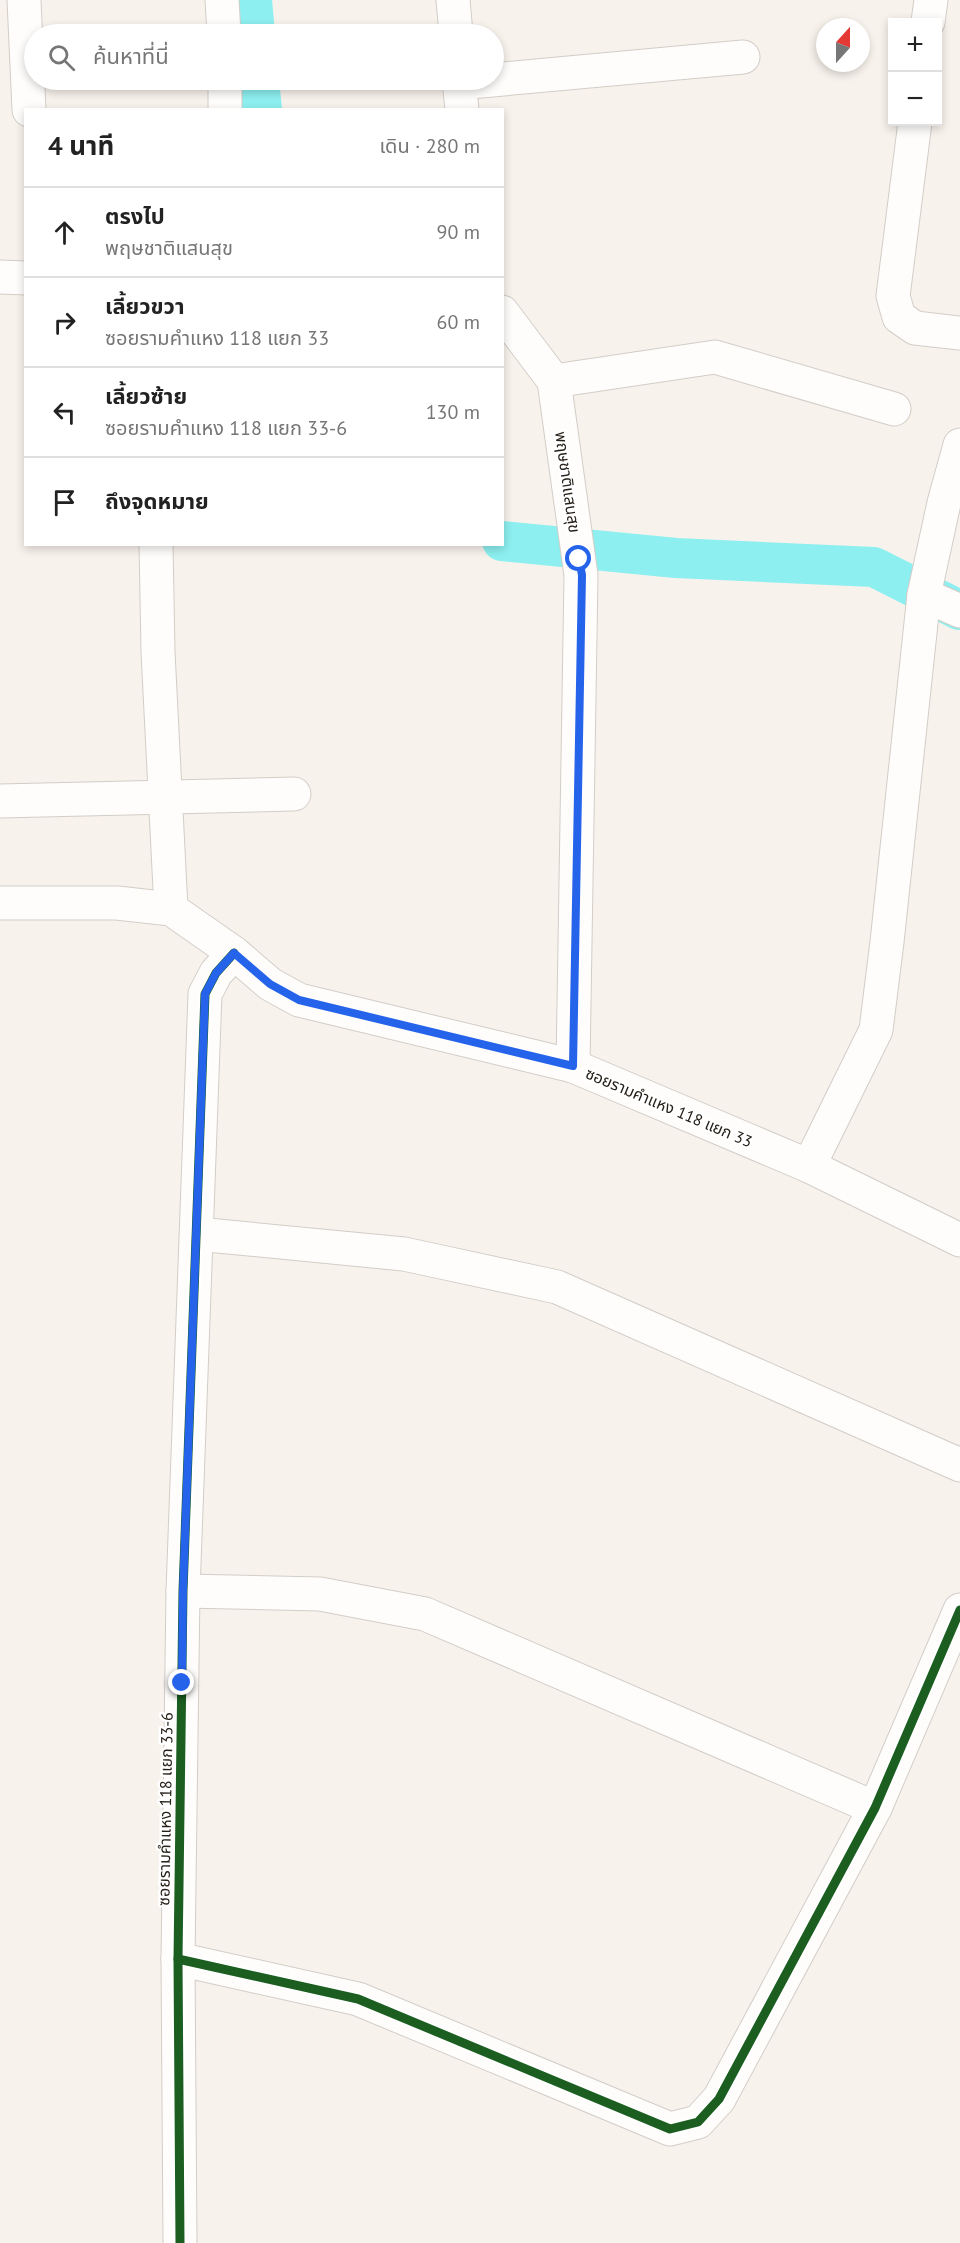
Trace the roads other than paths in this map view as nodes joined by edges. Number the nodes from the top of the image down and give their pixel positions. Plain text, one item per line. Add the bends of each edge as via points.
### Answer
1 (24, 0) edge
2 (222, 0) edge
3 (453, 0) edge
4 (930, 0) edge
5 (928, 18) edge
6 (25, 24) edge
7 (223, 24) edge
8 (455, 24) edge
9 (742, 57) dead end
10 (504, 86) edge
11 (28, 90) edge
12 (225, 90) edge
13 (29, 108) edge
14 (225, 108) edge
15 (914, 126) edge
16 (0, 278) edge
17 (24, 278) edge
18 (504, 315) edge
19 (960, 333) edge
20 (554, 381) junction
21 (894, 410) dead end
22 (960, 445) edge
23 (156, 546) edge
24 (924, 595) junction
25 (960, 611) edge
26 (294, 794) dead end
27 (166, 797) junction
28 (0, 801) edge
29 (0, 903) edge
30 (171, 909) junction
31 (234, 953) junction
32 (573, 1066) junction
33 (809, 1166) junction
34 (197, 1234) junction
35 (960, 1239) edge
36 (960, 1465) edge
37 (183, 1591) junction
38 (960, 1610) edge
39 (875, 1808) junction
40 (178, 1959) junction
41 (180, 2243) edge

1 - 6 street
2 - 7 street
3 - 8 street
4 - 5 street
9 - 10 street
11 - 13 street
12 - 14 street
15 - 19 street via 893,296 899,317 915,328
16 - 17 street
18 - 20 street, พฤษชาติแสนสุข
20 - 21 street via 715,357
20 - 32 street, พฤษชาติแสนสุข via 582,575
22 - 24 street
23 - 27 street
24 - 25 street
24 - 33 street via 876,1030
26 - 27 street
27 - 28 street
27 - 30 street
29 - 30 street, ซอยรามคำแหง 118 แยก 33 via 117,903
30 - 31 street, ซอยรามคำแหง 118 แยก 33
31 - 32 street, ซอยรามคำแหง 118 แยก 33 via 270,984 299,1000
31 - 34 street, ซอยรามคำแหง 118 แยก 33-6 via 216,973 205,994
32 - 33 street, ซอยรามคำแหง 118 แยก 33
33 - 35 street, ซอยรามคำแหง 118 แยก 33
34 - 36 street via 404,1254 557,1287
34 - 37 street, ซอยรามคำแหง 118 แยก 33-6
37 - 39 street via 320,1594 425,1614
37 - 40 street, ซอยรามคำแหง 118 แยก 33-6
38 - 39 street
39 - 40 street via 719,2099 698,2122 670,2129 358,1999
40 - 41 street, ซอยรามคำแหง 118 แยก 33-6

